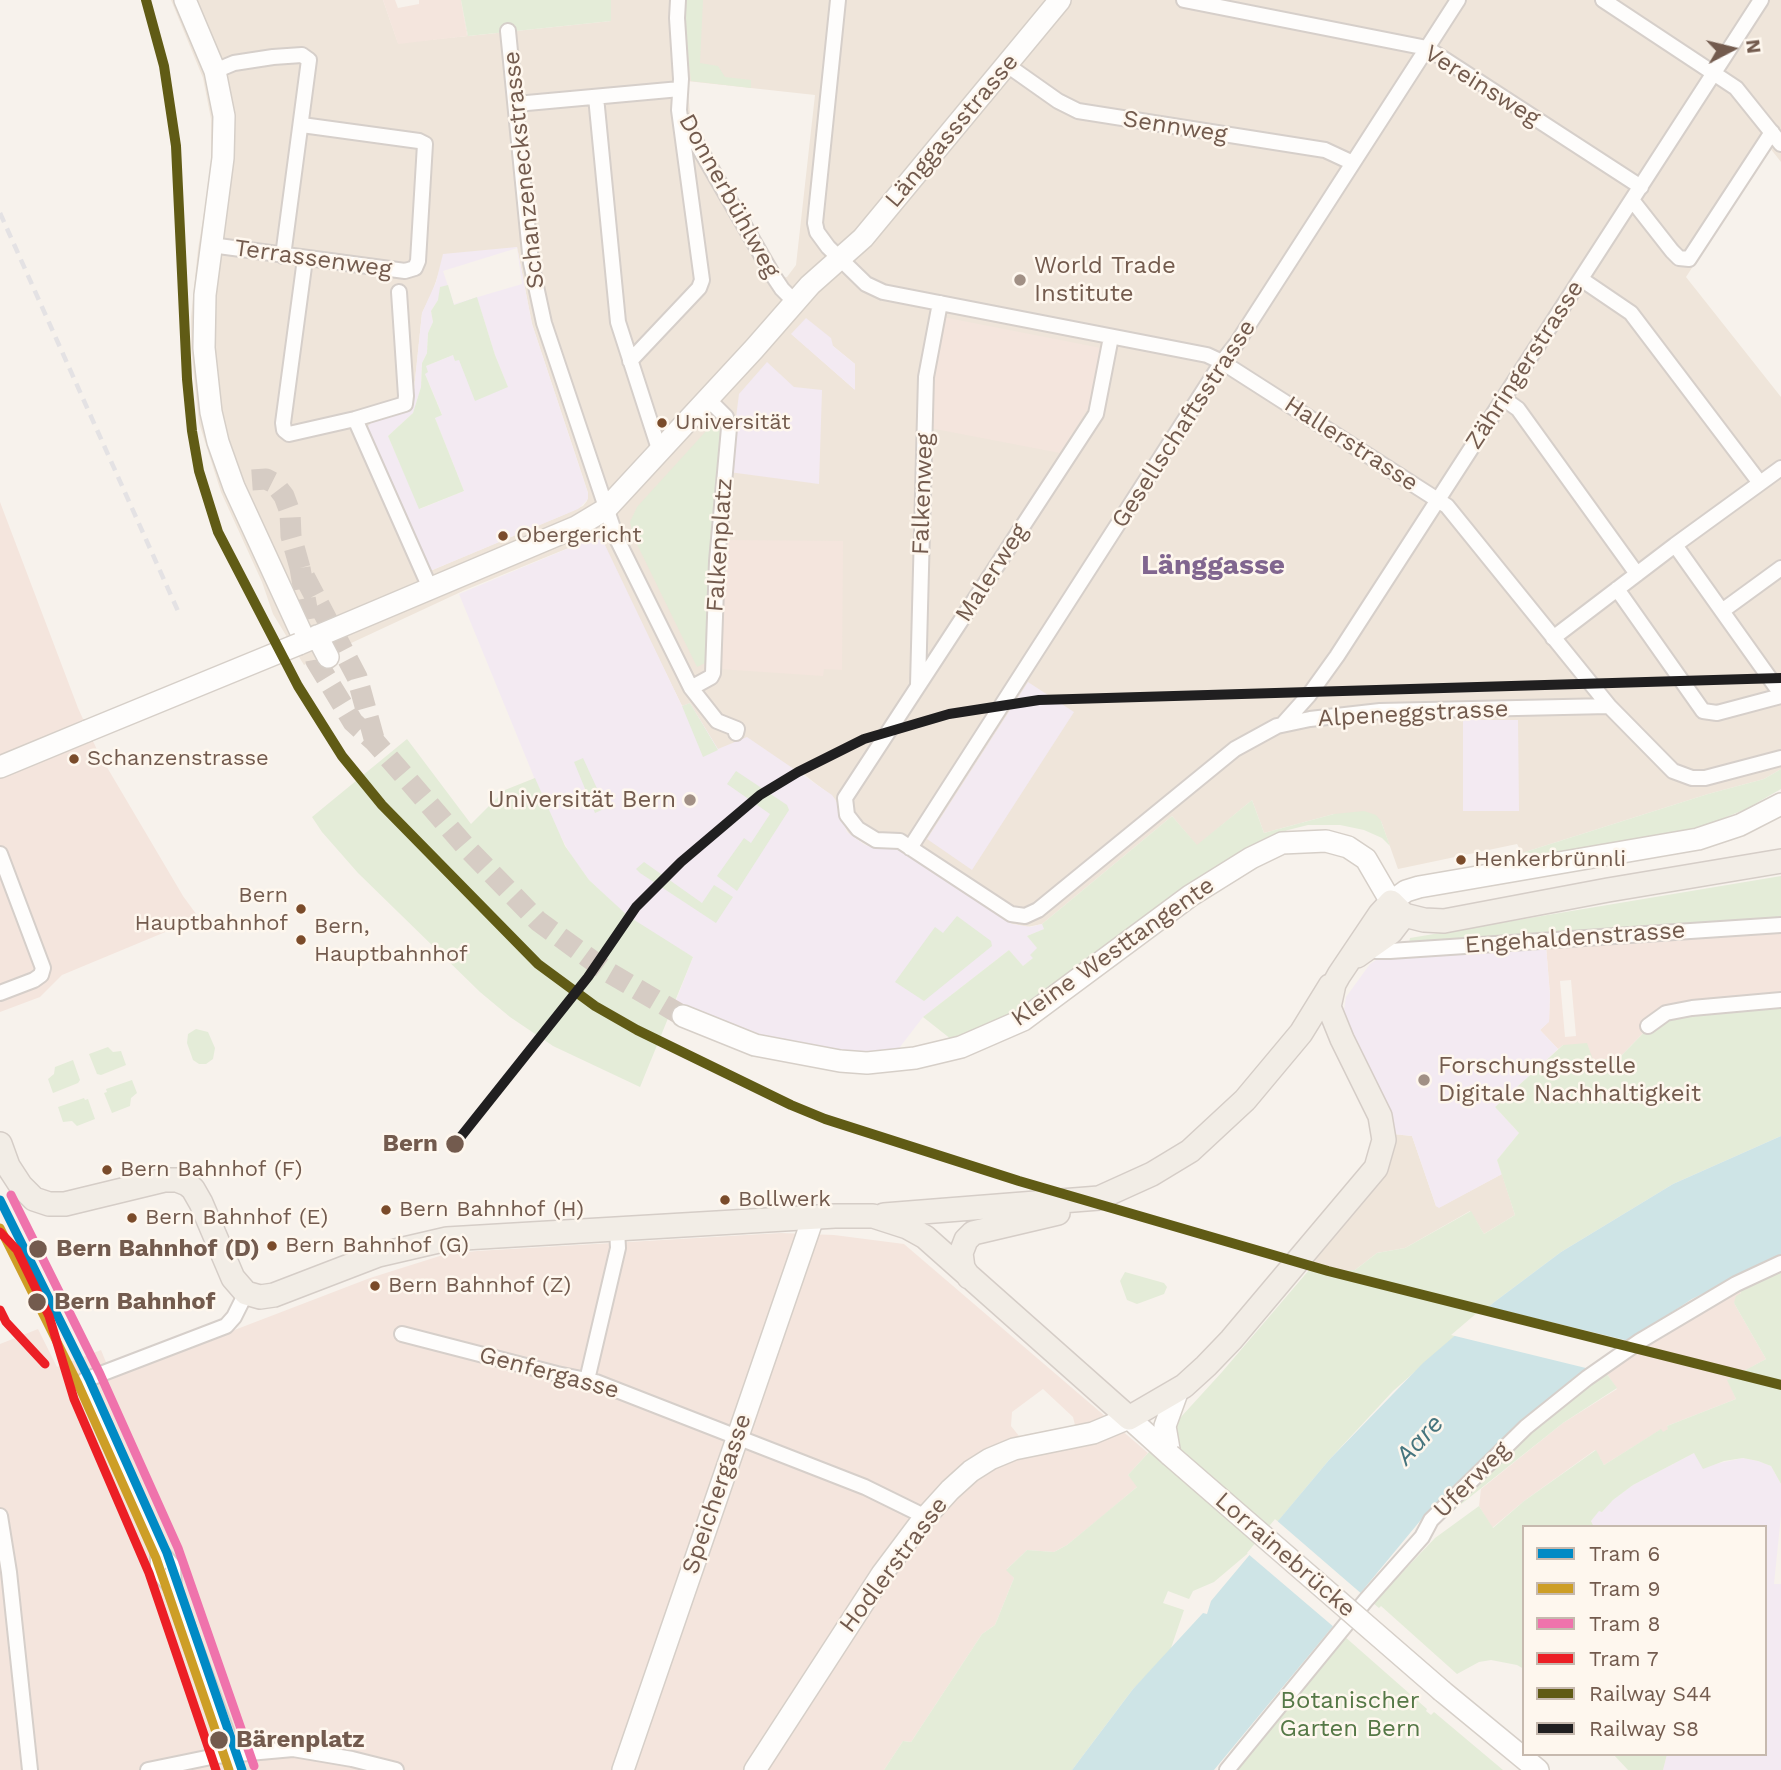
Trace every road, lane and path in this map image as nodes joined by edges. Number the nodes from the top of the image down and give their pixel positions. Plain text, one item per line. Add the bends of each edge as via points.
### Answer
1 (185, 0) edge
2 (678, 0) edge
3 (838, 0) edge
4 (1060, 0) edge
5 (1184, 0) edge
6 (1458, 0) edge
7 (1603, 0) edge
8 (1761, 0) edge
9 (508, 31) dead end
10 (1427, 48) junction
11 (1007, 65) junction
12 (215, 71) junction
13 (1714, 72) junction
14 (680, 89) junction
15 (596, 97) junction
16 (516, 104) junction
17 (680, 116) junction
18 (302, 125) junction
19 (1772, 132) junction
20 (1781, 144) edge
21 (1353, 163) junction
22 (1641, 187) junction
23 (1632, 200) junction
24 (211, 245) junction
25 (283, 256) junction
26 (839, 258) junction
27 (305, 259) junction
28 (1581, 279) junction
29 (399, 292) dead end
30 (795, 302) junction
31 (940, 303) junction
32 (1111, 337) junction
33 (630, 361) junction
34 (1222, 362) junction
35 (708, 399) junction
36 (1504, 399) junction
37 (355, 419) junction
38 (660, 452) junction
39 (1781, 468) edge
40 (1760, 484) junction
41 (1438, 500) junction
42 (606, 509) junction
43 (1675, 545) junction
44 (1781, 568) edge
45 (1637, 574) junction
46 (430, 588) junction
47 (1617, 589) junction
48 (1722, 611) junction
49 (1553, 638) junction
50 (307, 640) junction
51 (328, 657) dead end
52 (918, 685) junction
53 (691, 688) junction
54 (1781, 695) edge
55 (1609, 706) junction
56 (1282, 725) junction
57 (736, 733) dead end
58 (1781, 758) edge
59 (0, 767) edge
60 (1781, 804) edge
61 (911, 848) junction
62 (0, 854) edge
63 (1781, 861) edge
64 (1398, 909) junction
65 (1781, 925) edge
66 (1367, 943) junction
67 (1343, 968) junction
68 (0, 993) edge
69 (1781, 1000) edge
70 (683, 1016) tunnel mouth
71 (1336, 1025) junction
72 (1648, 1026) dead end
73 (1301, 1033) junction
74 (0, 1144) edge
75 (1100, 1198) junction
76 (873, 1216) junction
77 (813, 1217) junction
78 (617, 1229) junction
79 (1781, 1263) edge
80 (974, 1282) junction
81 (246, 1293) junction
82 (402, 1334) dead end
83 (587, 1380) junction
84 (1178, 1390) junction
85 (1129, 1418) junction
86 (737, 1438) junction
87 (1164, 1444) junction
88 (0, 1516) edge
89 (926, 1517) junction
90 (233, 1754) junction
91 (30, 1770) edge
92 (148, 1770) edge
93 (236, 1770) edge
94 (396, 1770) edge
95 (623, 1770) edge
96 (755, 1770) edge
97 (1227, 1770) edge
98 (1538, 1770) edge

1 - 12 main road
2 - 14 street, Donnerbühlweg
3 - 26 street, Hallerstrasse via 814,217 817,232
4 - 11 main road, Länggassstrasse
5 - 10 street, Vereinsweg
6 - 10 street, Gesellschaftsstrasse
7 - 13 street
8 - 13 street, Zähringerstrasse
9 - 16 street, Schanzeneckstrasse
10 - 21 street, Gesellschaftsstrasse
10 - 22 street, Vereinsweg
11 - 21 street, Sennweg via 1078,111 1325,150
11 - 26 main road, Länggassstrasse via 863,238
12 - 18 street via 273,57 306,56 310,63
12 - 24 main road via 225,138
13 - 19 street via 1742,93
13 - 22 street, Zähringerstrasse
14 - 15 street
14 - 17 street, Donnerbühlweg
15 - 16 street
15 - 33 street via 617,317
16 - 42 street, Schanzeneckstrasse via 535,285
17 - 30 street, Donnerbühlweg via 774,277
17 - 33 street via 702,283
18 - 25 street
18 - 27 street, Terrassenweg via 419,141 426,150 415,268 406,272
19 - 20 street
19 - 23 street via 1689,258 1679,258 1672,251
21 - 34 street, Gesellschaftsstrasse
22 - 23 street, Zähringerstrasse
23 - 28 street, Zähringerstrasse
24 - 25 street, Terrassenweg
24 - 50 main road via 205,318 207,384 215,430 243,483
25 - 27 street, Terrassenweg
26 - 30 main road
26 - 31 street, Hallerstrasse via 875,290
27 - 37 street via 284,430 292,434
28 - 36 street, Zähringerstrasse
28 - 40 street via 1631,313
29 - 37 street via 406,402
30 - 35 main road
31 - 32 street, Hallerstrasse
31 - 52 street, Falkenweg via 926,377
32 - 34 street, Hallerstrasse via 1207,355
32 - 52 street, Malerweg via 1096,414
33 - 38 street
34 - 41 street, Hallerstrasse
34 - 61 street, Gesellschaftsstrasse
35 - 38 main road
35 - 53 street, Falkenplatz via 729,426 713,675
36 - 41 street, Zähringerstrasse
36 - 45 street via 1518,409
37 - 46 street
38 - 42 main road
39 - 40 street
40 - 43 street
41 - 49 street, Hallerstrasse
41 - 56 street, Zähringerstrasse via 1337,656
42 - 46 main road via 582,524
42 - 53 street, Schanzeneckstrasse
43 - 45 street
43 - 48 street
44 - 48 street
45 - 47 street
46 - 50 main road
47 - 49 street
47 - 54 street via 1703,711 1717,713
48 - 54 street
49 - 55 street, Hallerstrasse
50 - 51 main road
50 - 59 main road, bridge
52 - 61 street, Malerweg via 845,798 847,814 858,829 876,840 895,839
53 - 57 street, Schanzeneckstrasse via 717,721 737,729
55 - 56 street, Alpeneggstrasse via 1380,710
55 - 58 street, Hallerstrasse via 1669,768 1685,776 1705,778
56 - 61 street, Alpeneggstrasse via 1239,746 1030,914 1011,914
60 - 64 main road via 1698,839 1419,887 1406,891
62 - 68 street via 43,966 38,979
63 - 64 main road via 1444,921 1424,920
64 - 66 main road via 1380,914
64 - 70 main road, Kleine Westtangente via 1366,859 1348,847 1326,841 1282,843 1190,896 1023,1020 961,1047 915,1058 867,1063 840,1060 755,1045
65 - 66 street, Engehaldenstrasse via 1390,951 1376,951
66 - 67 main road
67 - 71 main road via 1329,1007
67 - 73 main road
69 - 72 street via 1666,1013
71 - 73 main road via 1316,1025
71 - 84 main road via 1380,1116 1384,1140 1376,1168 1231,1340
73 - 75 main road via 1245,1100 1190,1151
74 - 81 main road via 15,1179 42,1203 59,1205 164,1180 183,1182 198,1196 228,1269
75 - 76 main road
75 - 80 main road via 1080,1208 973,1233 963,1246 961,1260
76 - 77 main road
76 - 80 main road via 920,1234
77 - 78 main road
77 - 86 main road, Speichergasse
78 - 81 main road via 417,1244 268,1297
78 - 83 street via 618,1248
79 - 97 street, Uferweg via 1640,1341 1526,1427 1431,1520 1422,1537
80 - 85 main road
81 - 90 street via 234,1317 223,1327 85,1380 158,1548 174,1567 174,1590
82 - 83 street, Genfergasse
83 - 86 street, Genfergasse
84 - 85 main road
84 - 87 main road via 1166,1421
85 - 87 main road, Lorrainebrücke
85 - 89 main road, Hodlerstrasse via 1093,1433 999,1455 960,1479
86 - 89 street, Genfergasse via 865,1487
86 - 95 main road, Speichergasse
87 - 98 main road, Lorrainebrücke, bridge via 1442,1691
88 - 91 street
89 - 96 main road, Hodlerstrasse via 867,1595
90 - 92 street
90 - 93 street
90 - 94 street via 297,1749

